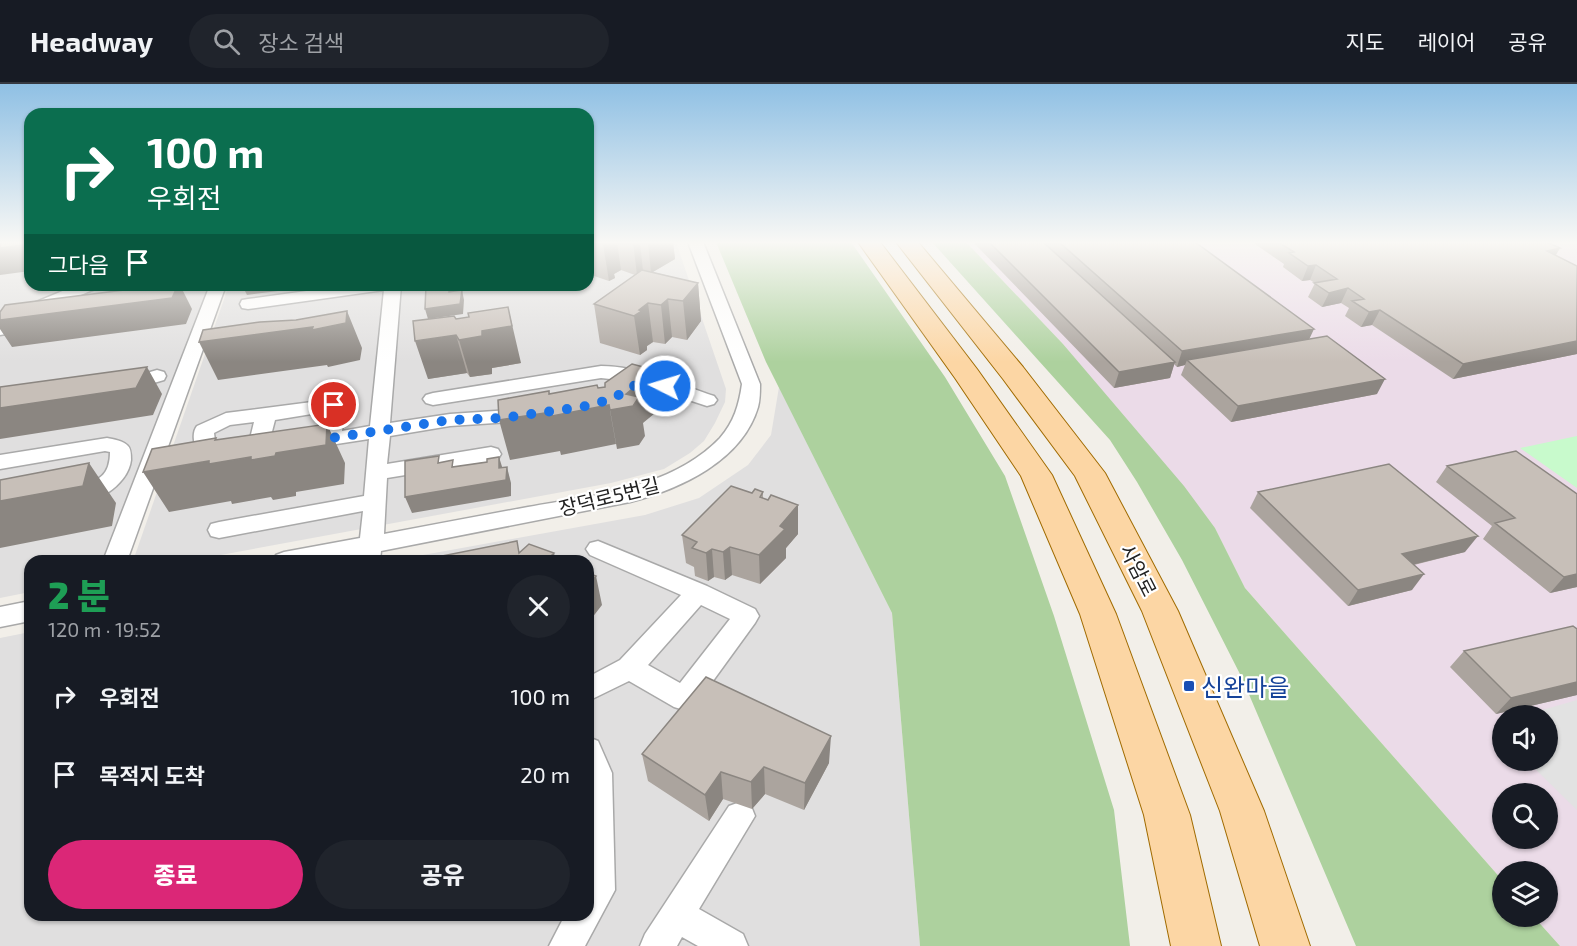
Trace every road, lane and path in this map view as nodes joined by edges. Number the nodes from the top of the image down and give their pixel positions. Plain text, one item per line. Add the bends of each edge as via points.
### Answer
1 (711, 282) edge
2 (899, 282) edge
3 (940, 282) edge
4 (77, 291) edge
5 (216, 291) edge
6 (342, 291) edge
7 (392, 291) edge
8 (248, 304) dead end
9 (75, 312) edge
10 (2, 324) edge
11 (157, 376) dead end
12 (644, 380) junction
13 (105, 390) edge
14 (433, 399) dead end
15 (612, 399) edge
16 (707, 400) dead end
17 (543, 412) edge
18 (266, 415) junction
19 (380, 430) junction
20 (332, 438) junction
21 (222, 449) edge
22 (491, 454) dead end
23 (0, 462) edge
24 (376, 473) junction
25 (61, 498) edge
26 (375, 501) junction
27 (219, 530) dead end
28 (598, 549) dead end
29 (370, 553) edge
30 (117, 555) edge
31 (349, 555) edge
32 (698, 592) junction
33 (24, 612) edge
34 (0, 617) edge
35 (629, 668) junction
36 (594, 687) edge
37 (594, 765) edge
38 (740, 816) dead end
39 (594, 899) edge
40 (677, 915) junction
41 (581, 921) edge
42 (566, 946) edge
43 (657, 946) edge
44 (731, 946) edge
45 (1196, 946) edge
46 (1285, 946) edge

1 - 29 street, 장덕로5번길 via 751,384 745,418 716,454 658,487
2 - 45 main road via 1036,475 1098,614 1163,804
3 - 46 main road, 사암로 via 1089,473 1164,622 1242,811
4 - 10 street
5 - 30 street
6 - 8 street
7 - 19 street
9 - 10 street
11 - 13 street
12 - 14 street via 618,372 601,372
12 - 15 street
12 - 16 street
17 - 19 street
18 - 20 street via 334,405
18 - 20 street via 256,451
18 - 21 street via 226,419 204,430 204,446
19 - 20 street
19 - 24 street
22 - 24 street
23 - 25 street via 107,444 120,449 118,465 108,484 94,492
24 - 26 street
26 - 27 street
26 - 29 street
28 - 32 street
29 - 31 street, 장덕로5번길
32 - 35 street
32 - 35 street via 746,616 684,699
33 - 34 street
35 - 36 street
37 - 39 street via 599,890
38 - 40 street
40 - 43 street
40 - 44 street
41 - 42 street

